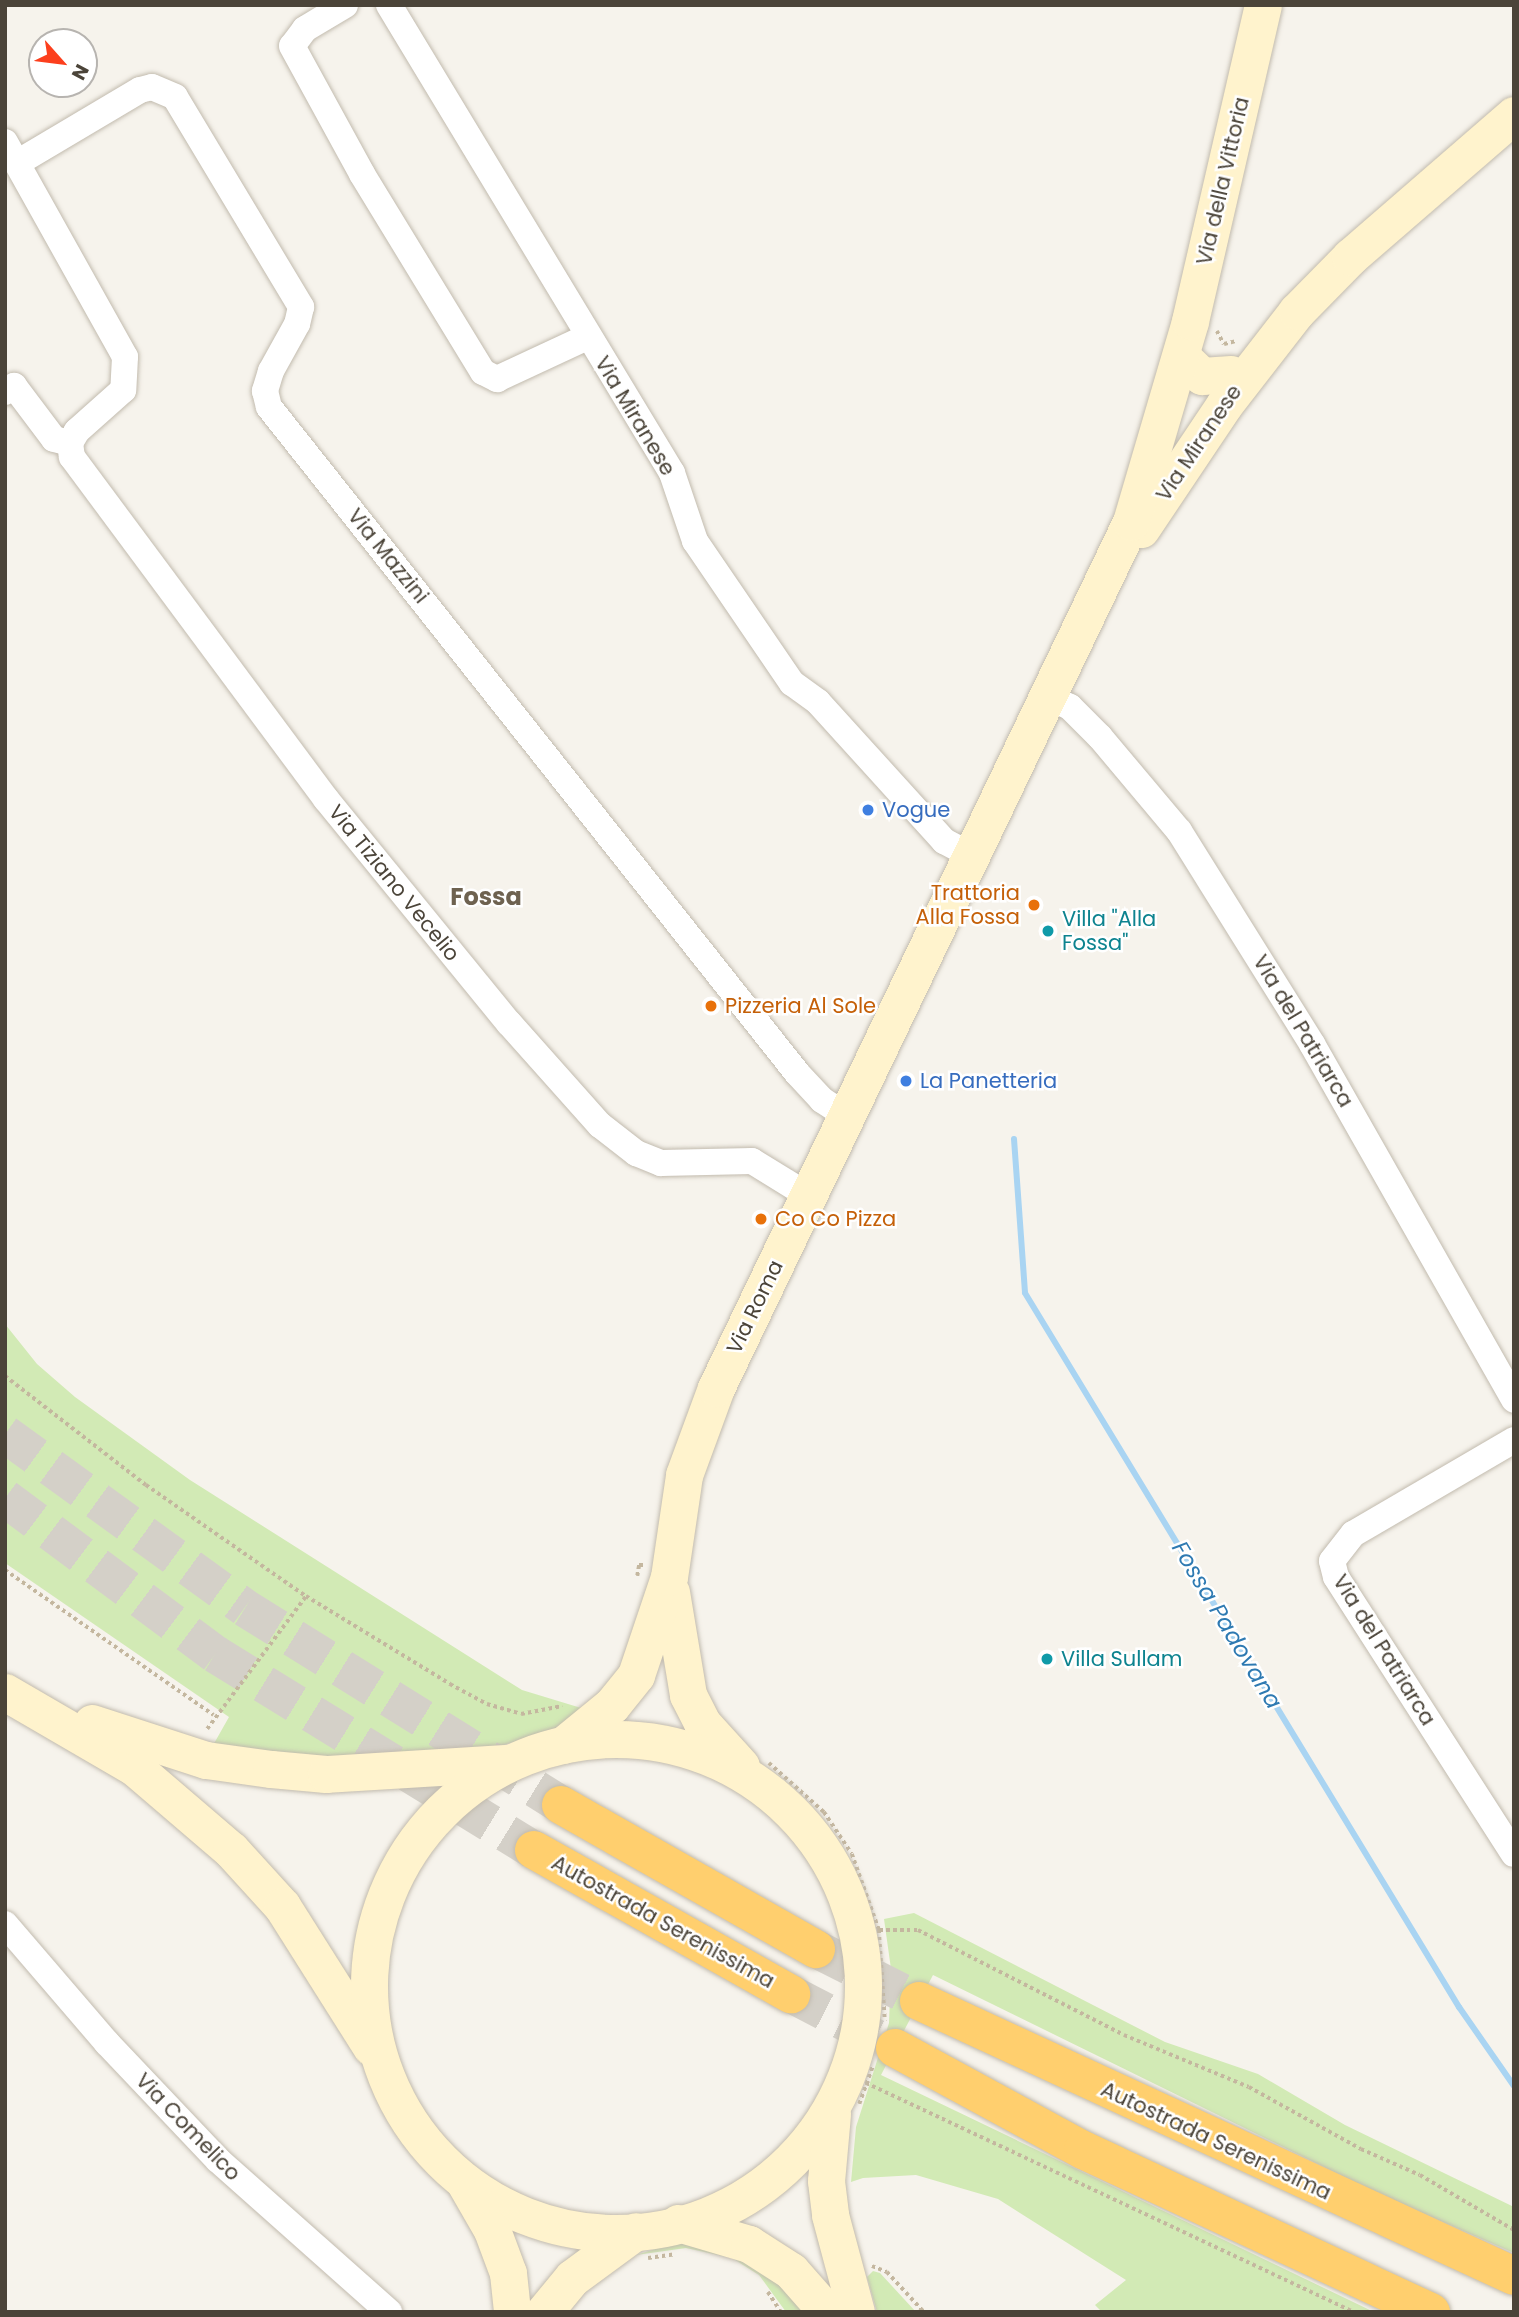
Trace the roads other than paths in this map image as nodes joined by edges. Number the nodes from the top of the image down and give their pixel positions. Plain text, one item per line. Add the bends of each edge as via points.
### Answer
1 (345, 5) edge
2 (389, 5) edge
3 (1263, 5) edge
4 (1514, 115) edge
5 (11, 153) edge
6 (1297, 311) junction
7 (587, 337) junction
8 (1181, 356) junction
9 (1231, 374) junction
10 (5, 392) edge
11 (1161, 427) junction
12 (70, 443) junction
13 (1107, 579) junction
14 (1048, 697) junction
15 (972, 856) junction
16 (897, 1012) joint
17 (847, 1116) junction
18 (809, 1196) junction
19 (1514, 1400) edge
20 (1514, 1440) edge
21 (670, 1571) junction
22 (7, 1693) edge
23 (563, 1745) junction
24 (515, 1762) junction
25 (763, 1773) junction
26 (561, 1805) tunnel mouth
27 (534, 1850) tunnel mouth
28 (1514, 1854) edge
29 (5, 1924) edge
30 (816, 1949) tunnel mouth
31 (791, 1994) tunnel mouth
32 (919, 2001) tunnel mouth
33 (380, 2059) junction
34 (865, 2073) junction
35 (461, 2176) junction
36 (678, 2223) junction
37 (636, 2231) junction
38 (1514, 2276) edge
39 (389, 2312) edge
40 (512, 2312) edge
41 (544, 2312) edge
42 (827, 2312) edge
43 (856, 2312) edge
44 (1432, 2312) edge

1 - 7 street via 305,29 292,46 362,174 483,372 497,379
2 - 7 street, Via Miranese
3 - 8 main road, Via della Vittoria
4 - 6 main road, Via Miranese via 1350,257
5 - 12 street via 125,358 123,390
5 - 17 street, Via Mazzini via 140,90 152,87 175,97 301,307 297,324 271,371 265,391 269,407 797,1073 822,1100
6 - 9 main road, Via Miranese
6 - 13 main road, Via Miranese via 1224,405
7 - 15 street, Via Miranese via 672,473 695,541 792,683 818,702 936,833
8 - 9 main road, Via Miranese via 1202,376
8 - 11 main road, Via Miranese
9 - 11 main road, Via Miranese via 1210,398
10 - 12 street via 14,386 54,439
11 - 13 main road, Via Miranese via 1131,523
12 - 18 street, Via Tiziano Vecelio via 72,457 99,498 326,799 509,1024 600,1125 636,1153 661,1163 752,1161
13 - 14 main road, Via Miranese
14 - 15 main road, Via Miranese
14 - 19 street, Via del Patriarca via 1070,707 1100,737 1179,831 1312,1044
15 - 16 main road, Via Miranese
16 - 17 main road, Via Roma
17 - 18 main road, Via Roma
18 - 21 main road, Via Roma via 694,1438
20 - 28 street, Via del Patriarca via 1353,1534 1332,1561 1336,1577
21 - 23 main road via 636,1675 612,1704
21 - 25 main road via 682,1672 694,1710
22 - 24 main road via 193,1756 326,1774
22 - 33 main road via 134,1767 231,1850 282,1906
23 - 24 main road
23 - 25 main road via 610,1739 654,1741
24 - 33 main road via 480,1781 432,1822 394,1879 374,1936 369,1972
25 - 34 main road via 817,1842 851,1915 863,1981 860,2021
26 - 30 highway
27 - 31 highway, Autostrada Serenissima
29 - 39 street, Via Comelico via 107,2043 218,2160
32 - 38 highway, Autostrada Serenissima
33 - 35 main road via 410,2122
34 - 36 main road via 807,2147 769,2182
34 - 43 main road via 826,2181 830,2215
34 - 44 highway via 1083,2150
35 - 37 main road via 498,2202 539,2220 604,2232
35 - 40 main road via 508,2273
36 - 37 main road
36 - 42 main road via 749,2244 791,2271
37 - 41 main road via 572,2278

